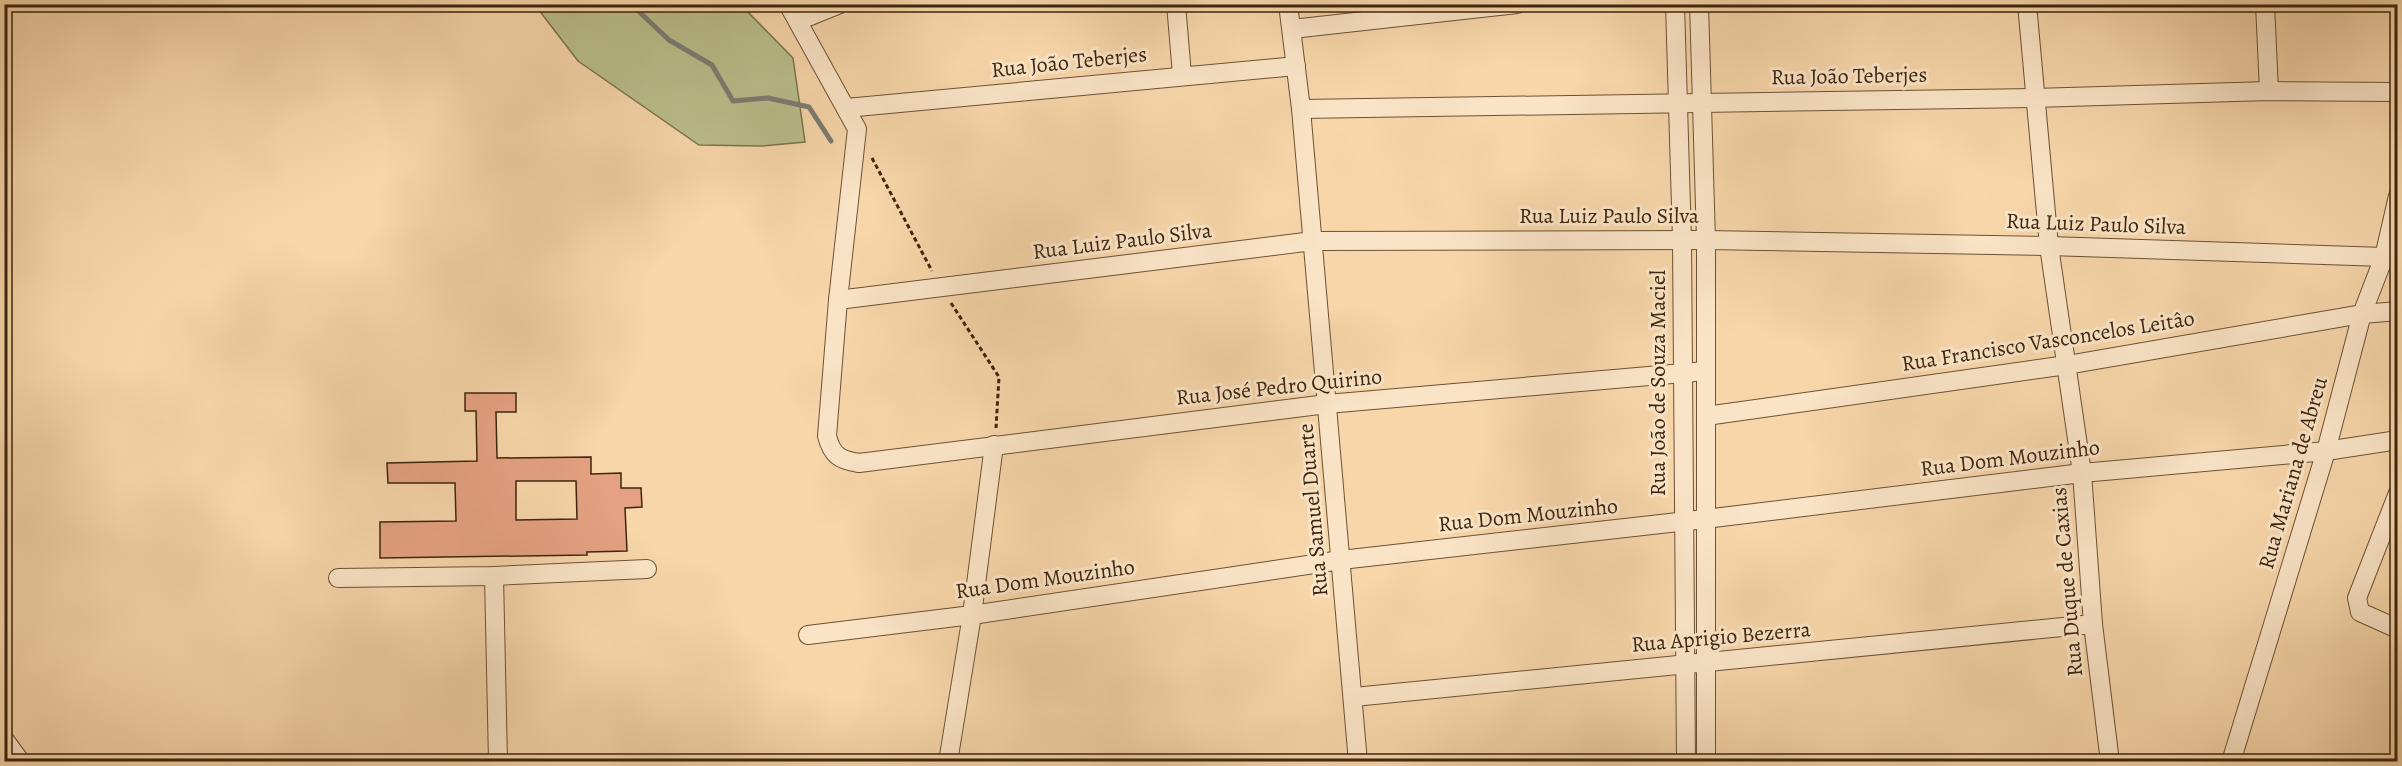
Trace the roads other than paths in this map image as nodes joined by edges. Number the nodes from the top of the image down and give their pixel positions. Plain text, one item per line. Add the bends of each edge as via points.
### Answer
1 (788, 4) edge
2 (840, 4) edge
3 (1176, 4) edge
4 (1288, 4) edge
5 (1517, 4) edge
6 (1675, 4) edge
7 (1699, 4) edge
8 (2026, 4) edge
9 (2265, 4) edge
10 (798, 21) junction
11 (1292, 29) junction
12 (1296, 66) junction
13 (1182, 75) junction
14 (2269, 91) junction
15 (2397, 92) edge
16 (2034, 98) junction
17 (1701, 102) junction
18 (1678, 103) junction
19 (846, 108) junction
20 (1301, 109) junction
21 (2397, 196) edge
22 (1683, 240) junction
23 (1706, 240) junction
24 (1313, 241) junction
25 (2049, 246) junction
26 (2391, 256) edge
27 (838, 300) junction
28 (2397, 311) edge
29 (2362, 314) junction
30 (2067, 365) junction
31 (1706, 371) junction
32 (1682, 373) junction
33 (1327, 404) junction
34 (1706, 416) junction
35 (2397, 440) edge
36 (994, 445) junction
37 (2326, 451) junction
38 (2082, 473) junction
39 (2397, 493) edge
40 (1705, 519) junction
41 (1682, 522) junction
42 (1341, 560) junction
43 (647, 569) dead end
44 (494, 576) junction
45 (338, 578) dead end
46 (972, 615) junction
47 (2092, 624) junction
48 (2397, 629) edge
49 (808, 635) dead end
50 (1706, 663) junction
51 (1684, 664) junction
52 (1354, 697) junction
53 (4, 739) edge
54 (21, 762) edge
55 (498, 762) edge
56 (948, 762) edge
57 (1358, 762) edge
58 (1686, 762) edge
59 (1706, 762) edge
60 (2110, 762) edge
61 (2231, 762) edge

1 - 10 street
2 - 10 street
3 - 13 street
4 - 11 street, Rua Samuel Duarte
5 - 11 street
6 - 18 street, Rua João de Souza Maciel
7 - 17 street
8 - 16 street, Rua Duque de Caxias
9 - 14 street
10 - 19 street
11 - 12 street, Rua Samuel Duarte
12 - 13 street, Rua João Teberjes
12 - 20 street, Rua Samuel Duarte
13 - 19 street, Rua João Teberjes
14 - 15 street, Rua João Teberjes
14 - 16 street, Rua João Teberjes
16 - 17 street, Rua João Teberjes
16 - 25 street, Rua Duque de Caxias
17 - 18 street, Rua João Teberjes
17 - 23 street
18 - 20 street, Rua João Teberjes
18 - 22 street, Rua João de Souza Maciel
19 - 27 street via 857,129
20 - 24 street, Rua Samuel Duarte
21 - 26 street, Rua Mariana de Abreu
22 - 23 street, Rua Luiz Paulo Silva
22 - 24 street, Rua Luiz Paulo Silva
22 - 32 street, Rua João de Souza Maciel
23 - 25 street, Rua Luiz Paulo Silva
23 - 31 street
24 - 27 street, Rua Luiz Paulo Silva
24 - 33 street, Rua Samuel Duarte
25 - 26 street, Rua Luiz Paulo Silva
25 - 30 street, Rua Duque de Caxias
26 - 29 street, Rua Mariana de Abreu
27 - 36 street, Rua José Pedro Quirino via 827,436 831,452 843,461 859,463
28 - 29 street, Rua Francisco Vasconcelos Leitâo
29 - 30 street, Rua Francisco Vasconcelos Leitâo
29 - 37 street, Rua Mariana de Abreu
30 - 34 street, Rua Francisco Vasconcelos Leitâo
30 - 38 street, Rua Duque de Caxias
31 - 32 street, Rua José Pedro Quirino
31 - 34 street
32 - 33 street, Rua José Pedro Quirino
32 - 41 street, Rua João de Souza Maciel
33 - 36 street, Rua José Pedro Quirino
33 - 42 street, Rua Samuel Duarte
34 - 40 street
35 - 37 street, Rua Dom Mouzinho
36 - 46 street
37 - 38 street, Rua Dom Mouzinho
37 - 61 street, Rua Mariana de Abreu
38 - 40 street, Rua Dom Mouzinho
38 - 47 street, Rua Duque de Caxias
39 - 48 street via 2357,598 2360,612
40 - 41 street, Rua Dom Mouzinho
40 - 50 street
41 - 42 street, Rua Dom Mouzinho
41 - 51 street, Rua João de Souza Maciel
42 - 46 street, Rua Dom Mouzinho
42 - 52 street, Rua Samuel Duarte
43 - 44 street
44 - 45 street
44 - 55 street
46 - 49 street, Rua Dom Mouzinho
46 - 56 street
47 - 50 street, Rua Aprigio Bezerra
47 - 60 street, Rua Duque de Caxias
50 - 51 street, Rua Aprigio Bezerra
50 - 59 street
51 - 52 street, Rua Aprigio Bezerra
51 - 58 street, Rua João de Souza Maciel
52 - 57 street, Rua Samuel Duarte
53 - 54 street

